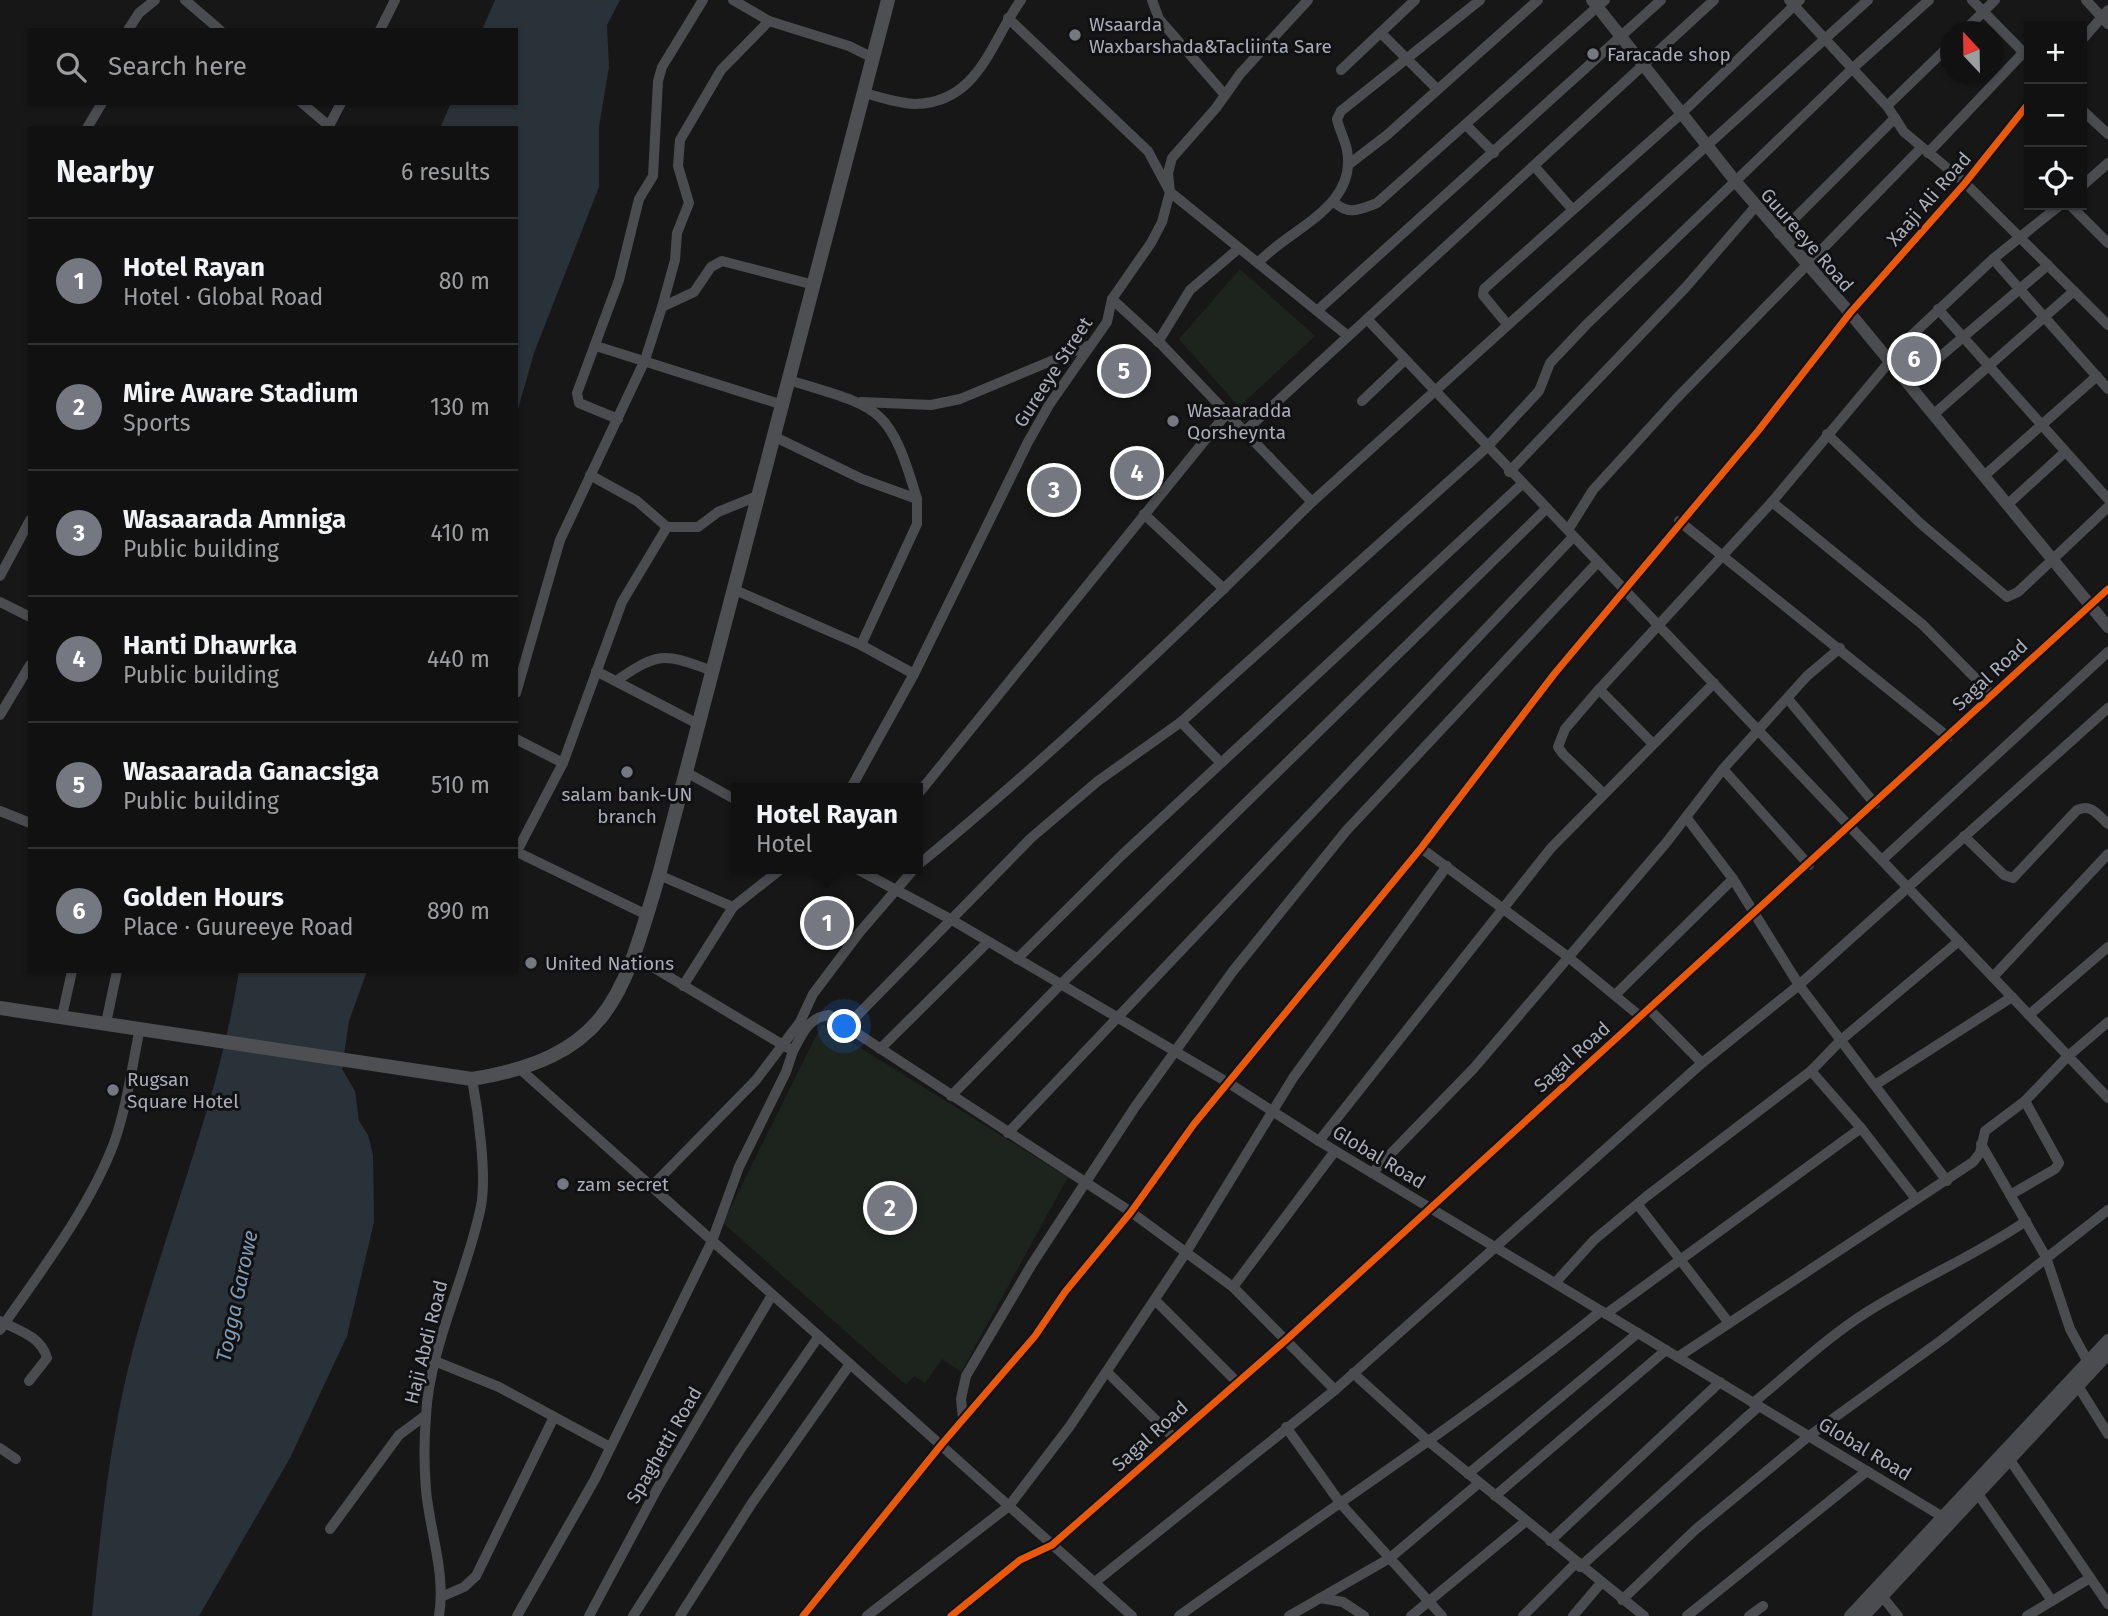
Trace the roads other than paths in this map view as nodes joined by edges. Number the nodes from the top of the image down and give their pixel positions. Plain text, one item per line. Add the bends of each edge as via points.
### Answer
1 (155, 0) edge
2 (185, 0) edge
3 (395, 0) edge
4 (703, 0) edge
5 (733, 0) edge
6 (888, 0) edge
7 (1021, 0) edge
8 (1152, 0) edge
9 (1415, 0) edge
10 (1479, 0) edge
11 (1538, 0) edge
12 (1661, 0) edge
13 (1714, 0) edge
14 (1868, 0) edge
15 (1928, 0) edge
16 (1972, 0) edge
17 (1995, 0) edge
18 (2086, 0) edge
19 (1306, 1) edge
20 (1598, 2) edge
21 (1794, 2) edge
22 (1983, 11) junction
23 (2106, 17) edge
24 (1008, 18) junction
25 (769, 21) junction
26 (1973, 21) edge
27 (129, 28) edge
28 (218, 28) edge
29 (381, 28) edge
30 (1382, 34) junction
31 (2087, 35) edge
32 (1622, 37) junction
33 (1826, 38) junction
34 (2024, 53) edge
35 (1940, 55) edge
36 (2024, 57) edge
37 (873, 58) junction
38 (1406, 60) junction
39 (1646, 65) junction
40 (1853, 68) junction
41 (1341, 70) dead end
42 (1437, 89) junction
43 (864, 93) junction
44 (1225, 95) junction
45 (101, 105) edge
46 (304, 105) edge
47 (340, 105) edge
48 (1887, 106) junction
49 (2024, 109) edge
50 (1682, 113) junction
51 (2087, 115) edge
52 (1895, 118) junction
53 (1466, 125) junction
54 (88, 126) edge
55 (328, 126) edge
56 (330, 126) edge
57 (2108, 134) edge
58 (1708, 145) junction
59 (1925, 151) junction
60 (1494, 153) junction
61 (2108, 163) edge
62 (1348, 165) junction
63 (1535, 167) junction
64 (1736, 182) junction
65 (2087, 182) edge
66 (1965, 183) junction
67 (1170, 192) junction
68 (1333, 201) junction
69 (1756, 206) junction
70 (1572, 209) junction
71 (2054, 210) edge
72 (2075, 210) edge
73 (1779, 234) junction
74 (2020, 238) junction
75 (2108, 243) edge
76 (1238, 248) junction
77 (1993, 259) junction
78 (1258, 264) junction
79 (1806, 264) junction
80 (2048, 265) junction
81 (814, 285) junction
82 (2020, 287) junction
83 (2074, 291) junction
84 (1112, 299) junction
85 (662, 307) junction
86 (1938, 309) junction
87 (1318, 310) junction
88 (1850, 313) junction
89 (2045, 316) junction
90 (1367, 319) junction
91 (1507, 324) junction
92 (2108, 325) edge
93 (1348, 336) junction
94 (1962, 337) junction
95 (1158, 342) junction
96 (596, 346) junction
97 (1087, 346) junction
98 (645, 360) junction
99 (1405, 360) junction
100 (1889, 360) junction
101 (1990, 368) junction
102 (2097, 376) junction
103 (789, 380) junction
104 (1908, 384) junction
105 (2108, 389) edge
106 (1436, 390) junction
107 (1362, 401) dead end
108 (861, 402) junction
109 (783, 405) junction
110 (1227, 413) junction
111 (1933, 415) junction
112 (618, 419) junction
113 (2043, 427) junction
114 (1244, 432) junction
115 (1827, 434) junction
116 (773, 436) junction
117 (1486, 448) junction
118 (2065, 452) junction
119 (1509, 472) junction
120 (590, 475) junction
121 (1984, 476) junction
122 (1522, 484) junction
123 (760, 495) junction
124 (917, 499) junction
125 (2108, 499) edge
126 (1311, 502) junction
127 (1772, 502) junction
128 (2007, 505) junction
129 (2108, 507) edge
130 (1547, 508) junction
131 (1144, 514) junction
132 (1679, 522) junction
133 (28, 524) edge
134 (667, 527) junction
135 (1571, 534) junction
136 (1723, 555) junction
137 (2051, 558) junction
138 (1597, 563) junction
139 (0, 576) edge
140 (1224, 589) junction
141 (2108, 589) edge
142 (735, 590) junction
143 (1623, 590) junction
144 (0, 602) edge
145 (2089, 605) junction
146 (28, 616) edge
147 (1659, 624) junction
148 (2108, 628) edge
149 (861, 645) junction
150 (1840, 649) junction
151 (2108, 652) edge
152 (28, 669) edge
153 (597, 671) junction
154 (713, 671) junction
155 (914, 674) junction
156 (616, 681) junction
157 (1714, 683) junction
158 (518, 686) edge
159 (1599, 689) junction
160 (1991, 694) junction
161 (1788, 699) junction
162 (2108, 708) edge
163 (0, 715) edge
164 (1181, 722) junction
165 (698, 724) junction
166 (1759, 732) junction
167 (1948, 737) junction
168 (518, 740) edge
169 (1653, 744) junction
170 (1220, 762) junction
171 (563, 763) junction
172 (1723, 769) junction
173 (686, 772) junction
174 (854, 783) edge
175 (923, 788) edge
176 (1603, 793) junction
177 (731, 797) edge
178 (1875, 804) junction
179 (0, 811) edge
180 (1686, 817) junction
181 (28, 822) edge
182 (2108, 824) edge
183 (1849, 829) junction
184 (1964, 836) junction
185 (1421, 848) junction
186 (518, 850) edge
187 (518, 852) edge
188 (2108, 854) edge
189 (1882, 860) junction
190 (923, 861) edge
191 (1809, 865) junction
192 (1447, 866) junction
193 (775, 874) edge
194 (866, 874) edge
195 (909, 874) edge
196 (659, 875) junction
197 (1733, 879) junction
198 (1910, 887) junction
199 (895, 889) junction
200 (733, 907) junction
201 (1501, 908) junction
202 (1754, 912) junction
203 (647, 915) junction
204 (952, 920) junction
205 (1959, 941) junction
206 (988, 942) junction
207 (2108, 947) edge
208 (636, 957) junction
209 (1567, 957) junction
210 (1017, 959) junction
211 (72, 973) edge
212 (117, 973) edge
213 (1993, 977) junction
214 (1060, 985) junction
215 (1800, 985) junction
216 (683, 986) junction
217 (1615, 995) junction
218 (2012, 997) junction
219 (0, 1008) edge
220 (1645, 1013) junction
221 (2029, 1015) junction
222 (62, 1016) junction
223 (1115, 1018) junction
224 (106, 1023) junction
225 (2108, 1023) edge
226 (140, 1028) junction
227 (845, 1028) junction
228 (1841, 1040) junction
229 (788, 1048) junction
230 (880, 1049) junction
231 (1176, 1053) junction
232 (2067, 1056) junction
233 (1702, 1063) junction
234 (520, 1069) junction
235 (1811, 1071) junction
236 (472, 1079) junction
237 (1227, 1082) junction
238 (1875, 1085) junction
239 (951, 1096) junction
240 (2108, 1098) edge
241 (2025, 1101) junction
242 (1273, 1112) junction
243 (1861, 1128) junction
244 (1008, 1133) junction
245 (1319, 1141) junction
246 (1981, 1144) junction
247 (1335, 1151) junction
248 (1372, 1173) junction
249 (1084, 1181) junction
250 (1947, 1181) junction
251 (651, 1186) junction
252 (2010, 1195) junction
253 (1916, 1199) junction
254 (1639, 1205) junction
255 (1429, 1207) junction
256 (2108, 1210) edge
257 (1131, 1212) junction
258 (2026, 1221) junction
259 (712, 1241) junction
260 (1497, 1248) junction
261 (1185, 1254) junction
262 (2046, 1257) junction
263 (1681, 1260) junction
264 (1555, 1283) junction
265 (1233, 1287) junction
266 (772, 1295) junction
267 (1155, 1300) junction
268 (1603, 1312) junction
269 (1729, 1323) junction
270 (2, 1324) edge
271 (1638, 1334) junction
272 (819, 1336) junction
273 (1286, 1340) junction
274 (2108, 1340) edge
275 (1666, 1350) junction
276 (2108, 1354) edge
277 (1678, 1357) junction
278 (437, 1362) junction
279 (2088, 1362) junction
280 (850, 1364) junction
281 (1107, 1371) junction
282 (1353, 1373) junction
283 (29, 1381) dead end
284 (1236, 1381) junction
285 (1720, 1382) junction
286 (2078, 1386) junction
287 (1335, 1390) junction
288 (1756, 1404) junction
289 (426, 1415) junction
290 (554, 1417) junction
291 (962, 1419) junction
292 (1286, 1427) junction
293 (2108, 1434) edge
294 (1809, 1436) junction
295 (1173, 1437) junction
296 (1427, 1440) junction
297 (941, 1445) junction
298 (610, 1447) junction
299 (0, 1448) edge
300 (16, 1460) dead end
301 (2010, 1460) junction
302 (1867, 1471) junction
303 (1468, 1474) junction
304 (1479, 1483) junction
305 (1978, 1494) junction
306 (1495, 1496) junction
307 (1341, 1504) junction
308 (1009, 1506) junction
309 (1947, 1519) junction
310 (1525, 1521) junction
311 (330, 1529) dead end
312 (1550, 1541) junction
313 (1052, 1545) junction
314 (1390, 1558) junction
315 (1578, 1565) junction
316 (2090, 1578) junction
317 (1094, 1582) junction
318 (1601, 1583) junction
319 (1882, 1596) junction
320 (441, 1597) junction
321 (1320, 1598) junction
322 (1622, 1600) junction
323 (1427, 1601) junction
324 (2052, 1601) junction
325 (2108, 1604) edge
326 (1763, 1606) dead end
327 (594, 1614) edge
328 (1642, 1615) edge
329 (439, 1616) edge
330 (517, 1616) edge
331 (633, 1616) edge
332 (680, 1616) edge
333 (803, 1616) edge
334 (867, 1616) edge
335 (951, 1616) edge
336 (1132, 1616) edge
337 (1179, 1616) edge
338 (1289, 1616) edge
339 (1364, 1616) edge
340 (1411, 1616) edge
341 (1442, 1616) edge
342 (1523, 1616) edge
343 (1573, 1616) edge
344 (1688, 1616) edge
345 (1749, 1616) edge
346 (1850, 1616) edge
347 (1864, 1616) edge
348 (1898, 1616) edge
349 (2027, 1616) edge

1 - 27 street
2 - 28 street
3 - 29 street
4 - 96 street via 657,82 653,176 639,199 625,262
5 - 25 street
6 - 37 main road
7 - 24 street
8 - 44 street via 1159,19
9 - 30 street
10 - 38 street
11 - 42 street
12 - 32 street
13 - 39 street
14 - 33 street
15 - 40 street
16 - 22 street
17 - 22 street
18 - 23 street
19 - 44 street, Gureeye Street
20 - 32 street, Guureeye Road
20 - 53 street
21 - 33 street
21 - 50 street
22 - 26 street
22 - 34 street
23 - 31 street
24 - 43 street via 970,85 951,97 916,104
24 - 67 street via 1147,151
25 - 37 street
25 - 85 street via 721,70 680,140 678,166 689,202 677,233
30 - 38 street
30 - 41 street
32 - 39 street, Guureeye Road
32 - 60 street
33 - 40 street
33 - 58 street
35 - 48 street
36 - 59 street
37 - 43 main road
38 - 42 street
38 - 62 street via 1341,111 1337,119
39 - 50 street, Guureeye Road
39 - 63 street
40 - 48 street
40 - 64 street
42 - 62 street
43 - 81 main road
44 - 67 street, Gureeye Street via 1172,158
45 - 54 street
46 - 55 street
47 - 56 street
48 - 52 street
49 - 66 street, Xaaji Ali Road
50 - 58 street, Guureeye Road
50 - 70 street
51 - 57 street
52 - 59 street
52 - 73 street
53 - 60 street
53 - 68 street via 1377,203 1354,212
58 - 64 street, Guureeye Road
58 - 91 street
59 - 66 street
59 - 79 street
60 - 87 street
61 - 65 street
62 - 68 street via 1342,191
63 - 70 street
63 - 90 street
64 - 69 street, Guureeye Road
64 - 117 street via 1550,363 1539,391
66 - 74 street
66 - 88 street, Xaaji Ali Road
67 - 76 street
67 - 84 street, Gureeye Street via 1151,243
68 - 78 street
69 - 73 street, Guureeye Road
69 - 119 street
70 - 91 street via 1484,289 1483,295
71 - 74 street
72 - 75 street
73 - 79 street, Guureeye Road
74 - 77 street
74 - 80 street
76 - 78 street
76 - 95 street via 1190,290
77 - 82 street
77 - 86 street
78 - 87 street
79 - 88 street, Guureeye Road
79 - 135 street via 1593,491
80 - 82 street
80 - 83 street
81 - 85 street via 722,261 711,267 694,292
81 - 103 main road
82 - 89 street
82 - 94 street
83 - 89 street
83 - 92 street
84 - 95 street
84 - 97 street, Gureeye Street via 1107,321
85 - 98 street
86 - 94 street
86 - 100 street
87 - 93 street
88 - 100 street, Guureeye Road
88 - 132 street, Xaaji Ali Road
89 - 101 street
89 - 102 street
90 - 93 street
90 - 99 street
91 - 106 street
93 - 114 street
94 - 101 street
94 - 104 street
95 - 110 street
96 - 98 street
96 - 112 street via 577,398 579,403
97 - 108 street via 960,399 920,405
97 - 155 street, Gureeye Street via 1028,442
98 - 109 street
98 - 112 street
99 - 106 street
99 - 107 street
100 - 104 street, Guureeye Road
100 - 115 street
101 - 111 street
101 - 113 street
102 - 105 street
102 - 113 street
103 - 108 street
103 - 109 main road
104 - 111 street, Guureeye Road
106 - 117 street
106 - 126 street
108 - 124 street via 899,442
109 - 116 main road
110 - 114 street
110 - 131 street
111 - 121 street, Guureeye Road
112 - 120 street
113 - 118 street
113 - 121 street
114 - 126 street
115 - 127 street
115 - 137 street via 1920,523 2007,597 2018,592
116 - 123 main road
116 - 124 street via 862,480
117 - 119 street
117 - 164 street
118 - 125 street
118 - 128 street
119 - 122 street
120 - 134 street via 637,501
120 - 158 street via 560,540
121 - 128 street, Guureeye Road
122 - 130 street
122 - 170 street
123 - 134 street via 718,512 698,527
123 - 142 main road
124 - 149 street via 917,524
126 - 140 street
127 - 136 street
127 - 160 street via 1923,625
128 - 137 street, Guureeye Road
129 - 137 street
130 - 135 street
130 - 214 street
131 - 140 street
131 - 175 street
132 - 136 street
132 - 143 street, Xaaji Ali Road
133 - 139 street
134 - 153 street via 622,602
135 - 138 street
135 - 223 street
136 - 147 street
136 - 150 street
137 - 145 street, Guureeye Road
138 - 143 street
138 - 231 street via 1346,831 1241,960
140 - 190 street via 1017,781
141 - 145 street, Sagal Road
142 - 149 street
142 - 154 main road
143 - 147 street
143 - 185 street, Xaaji Ali Road
144 - 146 street
145 - 148 street, Guureeye Road
145 - 160 street, Sagal Road
147 - 157 street
147 - 159 street
149 - 155 street
150 - 161 street
150 - 167 street
151 - 189 street
152 - 163 street
153 - 156 street
153 - 171 street
154 - 156 street via 672,657 657,657
154 - 165 main road
155 - 174 street, Gureeye Street
156 - 165 street
157 - 166 street
157 - 169 street
159 - 169 street
159 - 176 street via 1565,729 1558,747
160 - 167 street, Sagal Road
161 - 166 street
161 - 178 street
162 - 184 street
164 - 170 street
164 - 204 street via 1098,781 1031,838
165 - 173 main road
166 - 172 street
166 - 183 street
167 - 178 street, Sagal Road
168 - 171 street
169 - 176 street
170 - 210 street
171 - 186 street
172 - 180 street
172 - 191 street
173 - 177 street
173 - 196 main road
176 - 201 street
178 - 183 street, Sagal Road
179 - 181 street
180 - 197 street
180 - 209 street
182 - 184 street via 2092,809 2077,810 2013,878 2004,876
183 - 189 street
183 - 191 street, Sagal Road
184 - 198 street
185 - 192 street
185 - 237 street, Xaaji Ali Road
187 - 203 street
188 - 213 street
189 - 198 street
191 - 202 street, Sagal Road
192 - 201 street
192 - 242 street
193 - 200 street
194 - 199 street, Global Road
195 - 199 street
196 - 200 street
196 - 203 main road
197 - 202 street
197 - 217 street
198 - 205 street
198 - 215 street
199 - 204 street, Global Road
199 - 229 street via 813,995
200 - 216 street
201 - 209 street
201 - 245 street
202 - 215 street
202 - 220 street, Sagal Road
203 - 208 main road
204 - 206 street, Global Road
204 - 227 street
205 - 213 street
205 - 228 street
206 - 210 street, Global Road
206 - 230 street
207 - 221 street
208 - 216 street
208 - 234 main road via 618,996 587,1033
209 - 217 street
209 - 248 street via 1474,1068
210 - 214 street, Global Road
211 - 222 street
212 - 224 street
213 - 218 street
214 - 223 street, Global Road
214 - 239 street
215 - 228 street
215 - 233 street
216 - 229 street
217 - 220 street
218 - 221 street
218 - 238 street
219 - 222 main road
220 - 233 street
220 - 255 street, Sagal Road
221 - 232 street
222 - 224 main road
223 - 231 street, Global Road
223 - 244 street
224 - 226 main road
225 - 232 street
226 - 236 main road
226 - 270 street via 118,1129 106,1162 52,1256
227 - 229 street via 829,1016 818,1016
227 - 230 street
228 - 235 street
228 - 238 street
229 - 251 street
229 - 259 street via 786,1072 739,1167
230 - 239 street
231 - 237 street, Global Road
231 - 249 street
232 - 240 street
232 - 241 street
233 - 260 street
234 - 236 main road
234 - 251 street
235 - 243 street
235 - 254 street
236 - 278 street, Haji Abdi Road via 483,1181 481,1205
237 - 242 street, Global Road
237 - 257 street, Xaaji Ali Road
238 - 250 street
239 - 244 street
241 - 246 street via 1985,1131
241 - 252 street via 2059,1163
242 - 245 street, Global Road
242 - 261 street
243 - 253 street
243 - 263 street
244 - 249 street
245 - 247 street, Global Road
246 - 250 street via 1973,1162
246 - 252 street
247 - 248 street, Global Road
247 - 265 street
248 - 255 street, Global Road
249 - 257 street
249 - 291 street via 966,1376
250 - 253 street
251 - 259 street
252 - 258 street
253 - 269 street
254 - 263 street
254 - 264 street via 1594,1240
255 - 260 street, Global Road
255 - 273 street, Sagal Road
256 - 262 street
257 - 261 street
257 - 291 street, Xaaji Ali Road via 1035,1336
258 - 262 street
258 - 288 street via 1830,1336
259 - 266 street
259 - 298 street
260 - 264 street, Global Road
260 - 282 street
261 - 265 street
261 - 267 street
262 - 279 street via 2070,1329
262 - 294 street
263 - 268 street
263 - 269 street
264 - 268 street, Global Road
265 - 273 street
266 - 272 street
266 - 327 street, Spaghetti Road via 657,1489
267 - 281 street
267 - 284 street
268 - 271 street, Global Road
268 - 296 street
269 - 277 street
270 - 283 street via 38,1340 45,1349 47,1357
271 - 275 street, Global Road
271 - 303 street
272 - 280 street
272 - 331 street
273 - 284 street, Sagal Road
273 - 287 street
274 - 279 street
275 - 277 street, Global Road
275 - 306 street
276 - 286 street
277 - 285 street, Global Road
278 - 289 street, Haji Abdi Road
278 - 290 street via 499,1387
279 - 309 street
280 - 297 street
280 - 332 street via 752,1503
281 - 295 street
281 - 308 street
282 - 287 street
282 - 296 street
284 - 295 street, Sagal Road
285 - 288 street, Global Road
285 - 312 street
286 - 293 street
286 - 301 street
287 - 292 street
288 - 294 street, Global Road
288 - 315 street
289 - 311 street via 399,1435
289 - 320 street, Haji Abdi Road via 426,1491
290 - 298 street
290 - 320 street via 476,1576
291 - 297 street, Xaaji Ali Road
292 - 307 street
292 - 317 street
294 - 302 street, Global Road
294 - 322 street via 1695,1530
295 - 313 street, Sagal Road
296 - 303 street
296 - 307 street
297 - 308 street
297 - 333 street, Xaaji Ali Road
298 - 330 street
299 - 300 street
301 - 305 street
301 - 316 street
302 - 309 street, Global Road
302 - 344 street
303 - 304 street
304 - 306 street
304 - 314 street
305 - 309 street
305 - 324 street
306 - 310 street
307 - 314 street
307 - 337 street
308 - 313 street
308 - 334 street
309 - 319 street
309 - 346 street
310 - 312 street
310 - 323 street
312 - 315 street
313 - 317 street
313 - 335 street, Sagal Road via 1020,1560
314 - 321 street
314 - 323 street
315 - 318 street
315 - 342 street
316 - 324 street
316 - 325 street
317 - 336 street
318 - 322 street
318 - 343 street
319 - 347 street
319 - 348 street
320 - 329 street, Haji Abdi Road
321 - 338 street
321 - 339 street via 1343,1602
322 - 328 street
323 - 340 street
323 - 341 street
324 - 349 street
326 - 345 street

